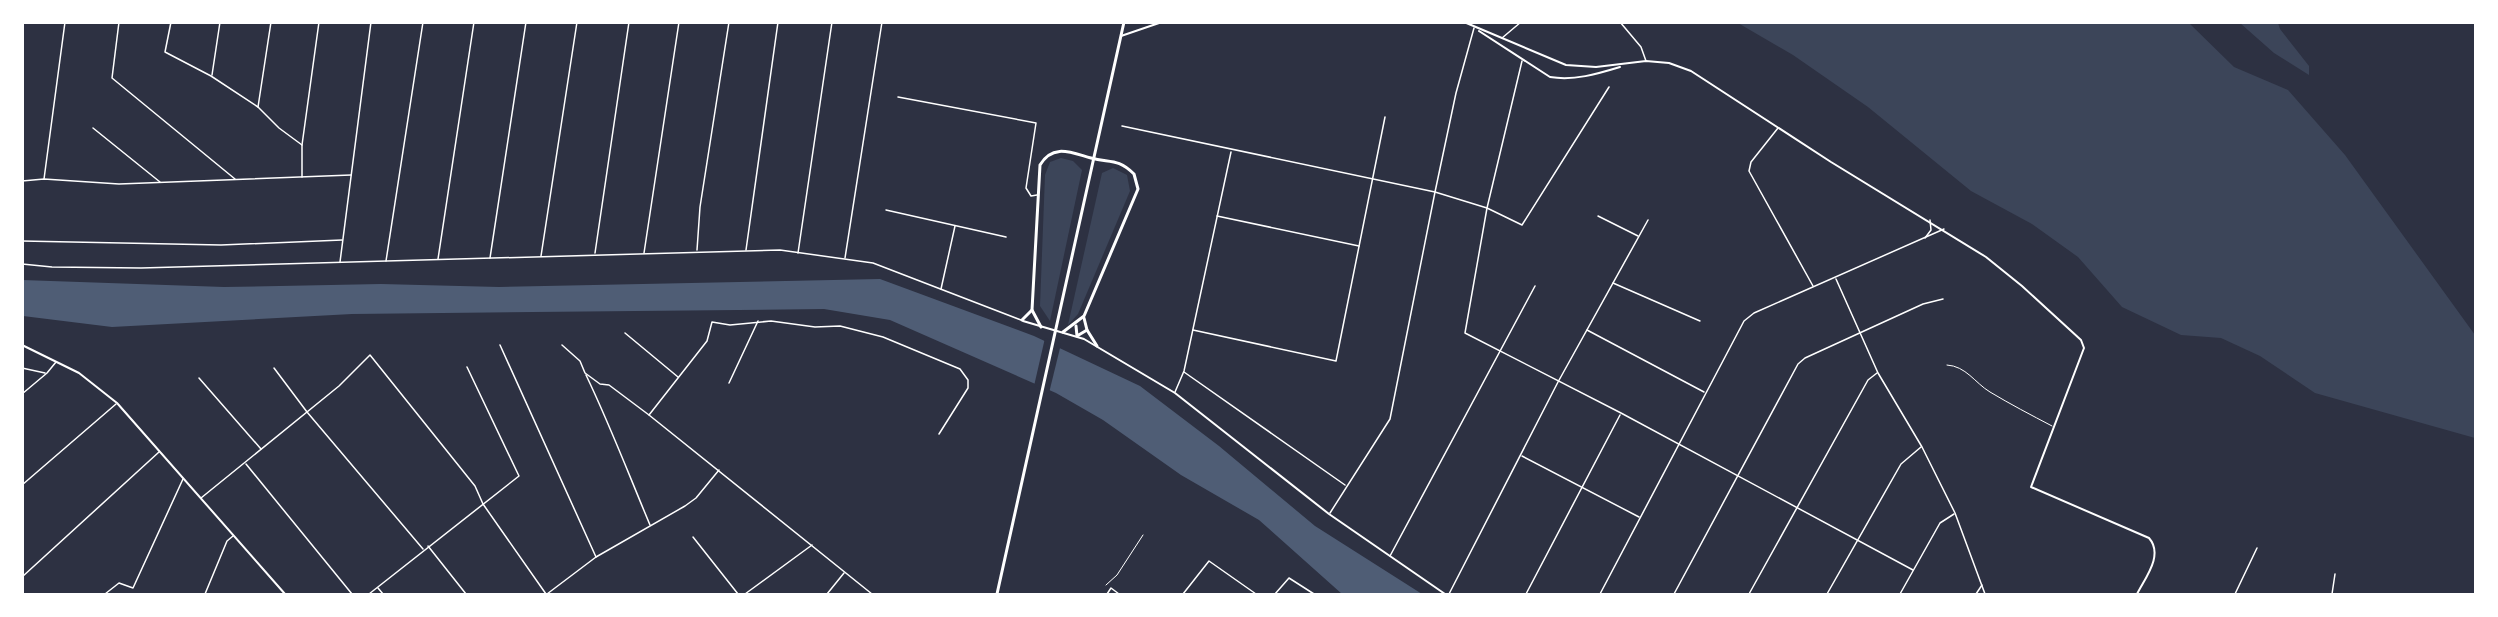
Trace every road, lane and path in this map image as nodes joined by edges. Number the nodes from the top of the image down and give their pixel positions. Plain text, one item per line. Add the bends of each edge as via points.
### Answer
1 (65, 22) edge
2 (119, 22) edge
3 (171, 22) edge
4 (220, 22) edge
5 (271, 22) edge
6 (319, 22) edge
7 (371, 22) edge
8 (423, 22) edge
9 (474, 22) edge
10 (526, 22) edge
11 (577, 22) edge
12 (629, 22) edge
13 (679, 22) edge
14 (729, 22) edge
15 (778, 22) edge
16 (832, 22) edge
17 (882, 22) edge
18 (1124, 22) edge
19 (1162, 22) edge
20 (1464, 22) edge
21 (1521, 22) edge
22 (1620, 22) edge
23 (1474, 28) junction
24 (1121, 36) junction
25 (1502, 38) junction
26 (1522, 61) junction
27 (1646, 61) junction
28 (1626, 65) junction
29 (211, 75) junction
30 (1609, 87) dead end
31 (898, 97) dead end
32 (258, 108) junction
33 (1385, 117) dead end
34 (1122, 126) dead end
35 (1778, 127) junction
36 (93, 128) dead end
37 (302, 145) junction
38 (1231, 151) junction
39 (1093, 159) junction
40 (351, 175) junction
41 (44, 178) junction
42 (302, 178) junction
43 (236, 180) junction
44 (22, 181) edge
45 (1373, 181) junction
46 (160, 182) junction
47 (1435, 192) junction
48 (1038, 195) junction
49 (1487, 208) junction
50 (886, 210) dead end
51 (1216, 216) junction
52 (1598, 216) dead end
53 (1648, 220) dead end
54 (1930, 220) junction
55 (955, 225) junction
56 (1944, 230) junction
57 (1639, 236) junction
58 (1006, 237) dead end
59 (1924, 239) junction
60 (342, 240) junction
61 (22, 241) edge
62 (1360, 247) junction
63 (746, 250) junction
64 (697, 252) junction
65 (798, 253) junction
66 (644, 254) junction
67 (594, 255) junction
68 (541, 256) junction
69 (490, 258) junction
70 (845, 259) junction
71 (438, 260) junction
72 (387, 261) junction
73 (339, 262) junction
74 (22, 264) edge
75 (1835, 278) junction
76 (1613, 283) junction
77 (1534, 286) dead end
78 (1813, 286) junction
79 (941, 289) junction
80 (1943, 299) dead end
81 (1032, 310) junction
82 (1084, 316) junction
83 (1022, 320) junction
84 (758, 321) junction
85 (1700, 321) dead end
86 (1076, 324) junction
87 (1041, 327) junction
88 (1087, 330) junction
89 (1192, 330) junction
90 (1587, 330) junction
91 (1063, 332) junction
92 (1860, 332) junction
93 (625, 333) dead end
94 (1077, 336) junction
95 (22, 345) edge
96 (500, 345) dead end
97 (562, 345) dead end
98 (1097, 346) junction
99 (1500, 352) junction
100 (56, 361) junction
101 (1947, 365) dead end
102 (467, 367) dead end
103 (22, 368) edge
104 (274, 368) dead end
105 (1184, 371) junction
106 (47, 373) junction
107 (585, 373) junction
108 (1878, 373) junction
109 (199, 378) dead end
110 (678, 378) junction
111 (1558, 382) junction
112 (729, 383) dead end
113 (1175, 393) junction
114 (1705, 393) junction
115 (22, 394) edge
116 (117, 403) junction
117 (307, 411) junction
118 (1621, 413) junction
119 (649, 415) junction
120 (2054, 427) junction
121 (939, 434) dead end
122 (1678, 444) junction
123 (1922, 447) junction
124 (261, 450) junction
125 (160, 451) junction
126 (1522, 456) junction
127 (246, 463) junction
128 (720, 470) junction
129 (1737, 476) junction
130 (183, 479) junction
131 (22, 485) edge
132 (1346, 485) junction
133 (1581, 487) junction
134 (201, 498) junction
135 (483, 504) junction
136 (1797, 508) junction
137 (1955, 513) junction
138 (1329, 514) junction
139 (1640, 518) junction
140 (650, 526) junction
141 (1143, 535) dead end
142 (234, 536) junction
143 (693, 537) dead end
144 (1858, 540) junction
145 (812, 544) junction
146 (428, 546) junction
147 (2257, 548) dead end
148 (423, 550) junction
149 (596, 557) junction
150 (1390, 557) junction
151 (1913, 570) junction
152 (845, 572) junction
153 (2335, 574) dead end
154 (22, 577) edge
155 (1106, 585) dead end
156 (1982, 585) junction
157 (377, 588) junction
158 (281, 593) edge
159 (105, 594) edge
160 (205, 594) edge
161 (285, 594) edge
162 (352, 594) edge
163 (369, 594) edge
164 (383, 594) edge
165 (466, 594) edge
166 (546, 594) edge
167 (738, 594) edge
168 (745, 594) edge
169 (827, 594) edge
170 (872, 594) edge
171 (997, 594) edge
172 (1107, 594) edge
173 (1119, 594) edge
174 (1183, 594) edge
175 (1256, 594) edge
176 (1275, 594) edge
177 (1314, 594) edge
178 (1447, 594) edge
179 (1526, 594) edge
180 (1600, 594) edge
181 (1674, 594) edge
182 (1749, 594) edge
183 (1827, 594) edge
184 (1900, 594) edge
185 (1976, 594) edge
186 (1985, 594) edge
187 (2137, 594) edge
188 (2235, 594) edge
189 (2332, 594) edge

1 - 41 street
2 - 43 street via 112,78
3 - 29 street via 165,52
4 - 29 street
5 - 32 street
6 - 37 street
7 - 40 street
8 - 72 street
9 - 71 street
10 - 69 street
11 - 68 street
12 - 67 street
13 - 66 street
14 - 64 street via 700,207
15 - 63 street
16 - 65 street
17 - 70 street
18 - 24 main road
19 - 24 street
20 - 23 street
21 - 25 street
22 - 27 street via 1641,47
23 - 25 street
23 - 26 street
23 - 47 street
24 - 39 main road
25 - 28 street via 1566,65
26 - 28 street via 1559,78
26 - 49 street
27 - 28 street
27 - 35 street via 1669,63 1691,71
29 - 32 street
30 - 49 street via 1522,225
31 - 48 street via 1035,123 1026,188 1031,196
32 - 37 street
33 - 45 street
34 - 38 street
35 - 54 street
35 - 78 street via 1751,162 1749,171
36 - 46 street
37 - 42 street
38 - 45 street
38 - 51 street
39 - 48 main road via 1067,151 1050,153 1040,165
39 - 82 main road via 1114,160 1128,168 1138,189
39 - 171 main road
40 - 42 street
40 - 60 street
41 - 44 street
41 - 46 street via 119,184
42 - 43 street
43 - 46 street
45 - 47 street
45 - 62 street
47 - 49 street
47 - 132 street via 1390,419
48 - 81 main road
49 - 99 street via 1465,333
50 - 55 street
51 - 62 street
51 - 89 street
52 - 57 street
53 - 57 street
54 - 56 street
54 - 59 street via 1931,230
55 - 58 street
55 - 79 street
56 - 59 street
56 - 120 street via 1986,257 2081,340 2083,355
57 - 76 street
59 - 75 street
60 - 61 street via 221,245
60 - 73 street
62 - 89 street via 1336,361
63 - 64 street
63 - 65 street
64 - 66 street
65 - 70 street
66 - 67 street
67 - 68 street
68 - 69 street
69 - 71 street
70 - 79 street via 873,262
71 - 72 street
72 - 73 street
73 - 74 street via 141,268
75 - 78 street
75 - 92 street
76 - 85 street
76 - 90 street
77 - 99 street
78 - 114 street via 1744,321
79 - 83 street
80 - 92 street
81 - 83 main road
81 - 87 main road
82 - 86 main road
82 - 88 main road
83 - 87 street
84 - 110 street via 730,325 712,322 708,341
84 - 112 street
84 - 121 street via 840,326 883,338 960,369 968,380 968,388
86 - 91 main road
86 - 94 main road
87 - 91 street
88 - 94 main road
88 - 98 main road
89 - 105 street
90 - 111 street
90 - 114 street
91 - 94 street
92 - 108 street
92 - 129 street via 1798,364
93 - 110 street
94 - 98 street
95 - 100 street
96 - 149 street
97 - 107 street
98 - 113 street
99 - 111 street
99 - 150 street
100 - 106 street
100 - 116 street via 79,373
101 - 120 lane via 1962,369 1988,391
102 - 135 street via 519,476
103 - 106 street
104 - 117 street
105 - 113 street
105 - 132 street
106 - 115 street
107 - 119 street via 600,384 609,385
107 - 140 street via 615,435
108 - 123 street
108 - 136 street via 1868,380
109 - 124 street
110 - 119 street
111 - 118 street
111 - 126 street
113 - 138 street
114 - 122 street
116 - 125 street
116 - 131 street
117 - 124 street
117 - 135 street via 370,355 475,486
117 - 148 street
118 - 122 street
118 - 133 street
119 - 128 street
120 - 187 street via 2031,487 2149,538 2155,547 2155,560
122 - 129 street
122 - 139 street
123 - 137 street
123 - 144 street via 1901,464
124 - 127 street
125 - 130 street
125 - 154 street
126 - 133 street
126 - 178 street
127 - 134 street
127 - 162 street
128 - 140 street via 696,498
128 - 145 street
129 - 136 street
129 - 181 street
130 - 134 street
130 - 159 street via 133,588 119,583
132 - 138 street
133 - 139 street
133 - 179 street
134 - 142 street
135 - 146 street
135 - 166 street
136 - 144 street
136 - 182 street
137 - 151 street via 1940,523
137 - 156 street
138 - 150 street
139 - 180 street
140 - 149 street
141 - 155 lane
142 - 158 street
142 - 160 street via 227,541
143 - 167 street
144 - 151 street
144 - 183 street
145 - 152 street
145 - 168 street
146 - 148 street
146 - 165 street
147 - 188 street
148 - 157 street
149 - 166 street
150 - 178 street
151 - 184 street
152 - 169 street
152 - 170 street
153 - 189 street
156 - 185 street
156 - 186 street
157 - 163 street
157 - 164 street
158 - 161 street
172 - 173 street via 1111,588
174 - 175 street via 1209,561
176 - 177 street via 1289,578

